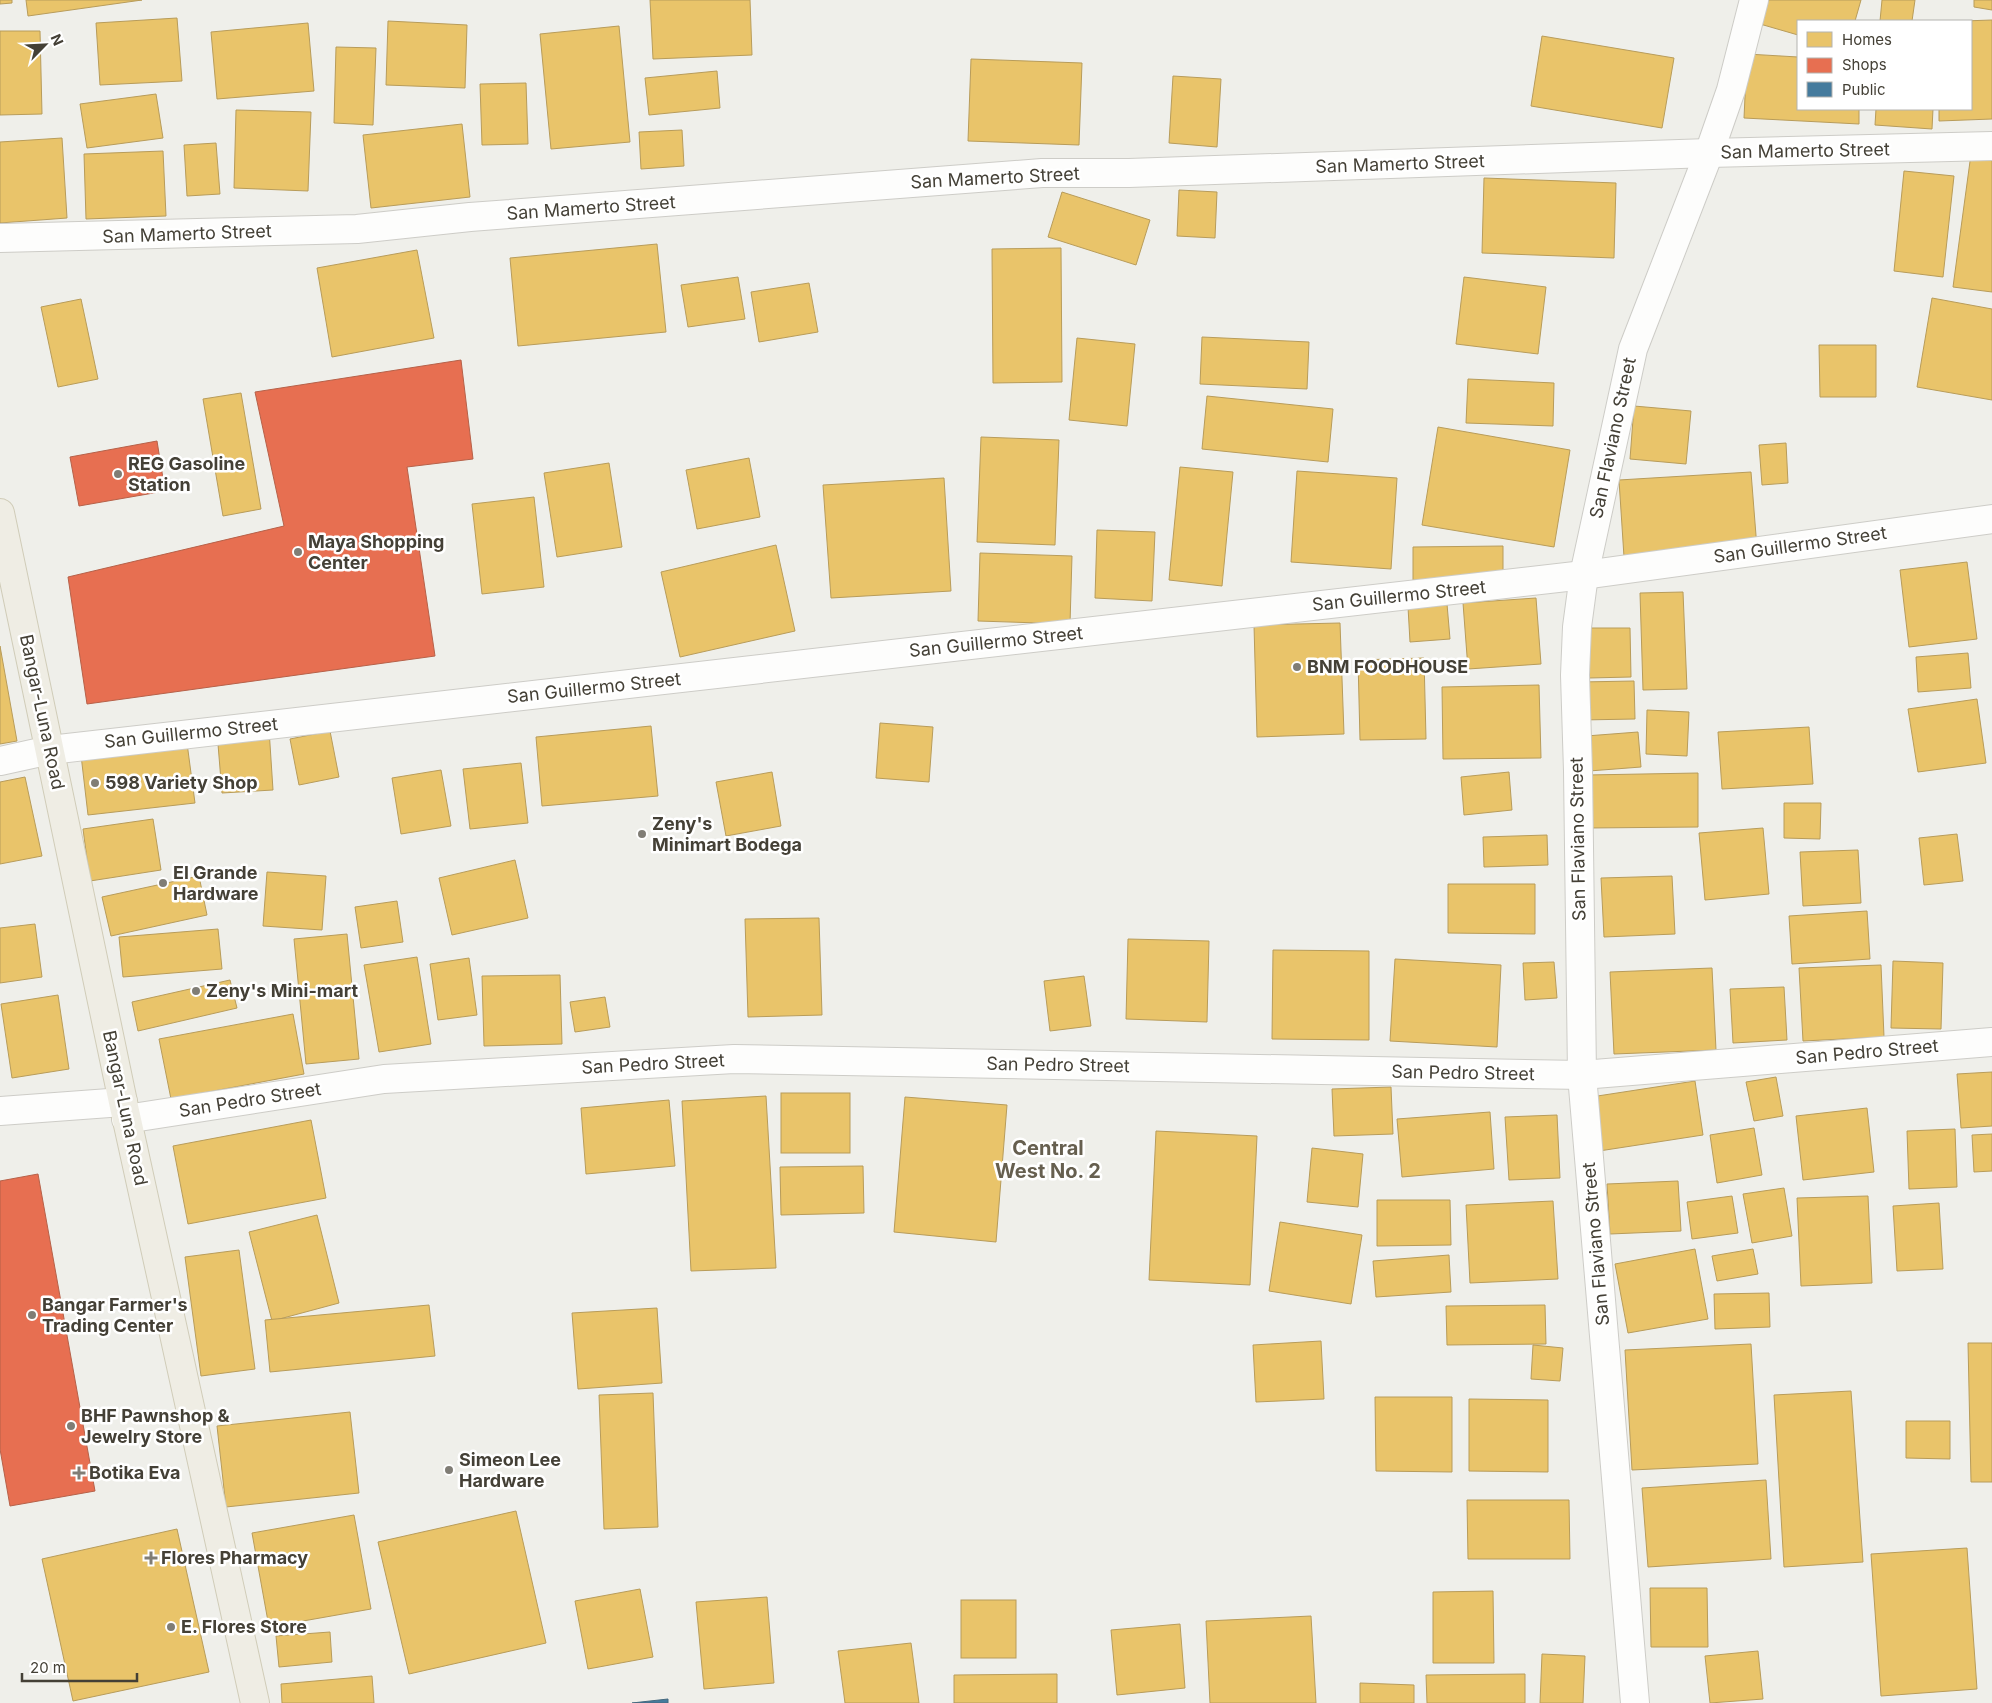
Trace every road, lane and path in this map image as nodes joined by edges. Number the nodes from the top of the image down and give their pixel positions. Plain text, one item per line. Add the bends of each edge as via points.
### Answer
1 (1754, 0) edge
2 (1992, 146) edge
3 (1709, 153) junction
4 (0, 238) edge
5 (0, 512) edge
6 (1992, 519) edge
7 (1584, 575) junction
8 (50, 750) junction
9 (0, 761) edge
10 (1992, 1042) edge
11 (1582, 1075) junction
12 (125, 1110) junction
13 (0, 1111) edge
14 (254, 1703) edge
15 (1635, 1703) edge

1 - 3 street, San Flaviano Street via 1731,90
2 - 3 street, San Mamerto Street
3 - 4 street, San Mamerto Street via 1129,173 1042,173 470,217 356,230
3 - 7 street, San Flaviano Street via 1633,348
5 - 8 main road, Bangar-Luna Road
6 - 7 street, San Guillermo Street
7 - 8 street, San Guillermo Street
7 - 11 street, San Flaviano Street via 1574,675
8 - 9 street, San Guillermo Street
8 - 12 main road, Bangar-Luna Road
10 - 11 street, San Pedro Street
11 - 12 street, San Pedro Street via 734,1059 384,1079
11 - 15 street, San Flaviano Street
12 - 13 street, San Pedro Street
12 - 14 main road, Bangar-Luna Road

